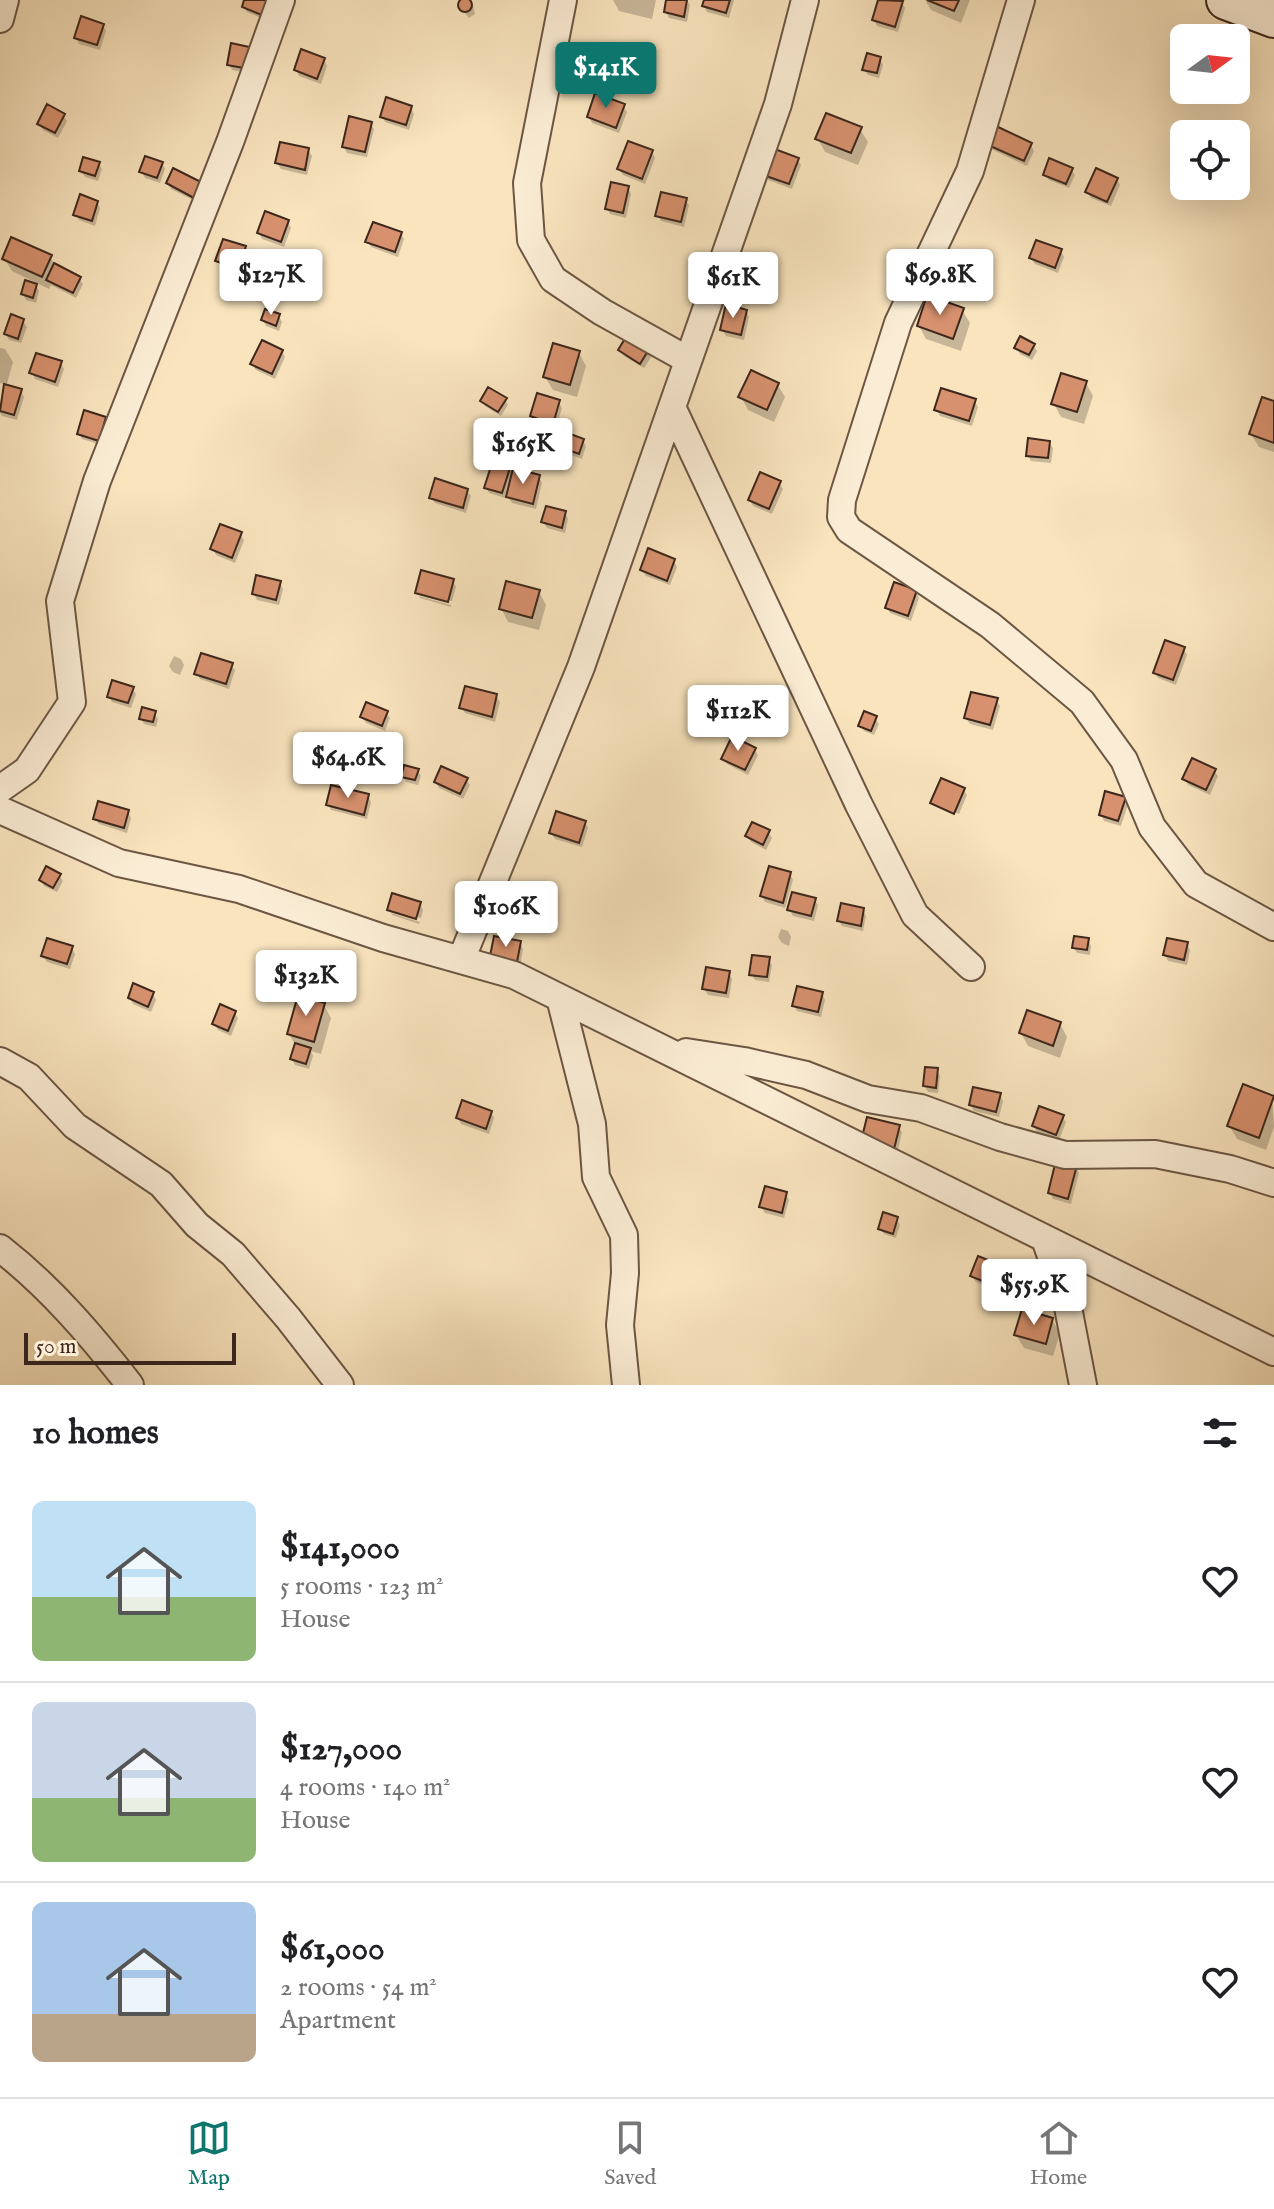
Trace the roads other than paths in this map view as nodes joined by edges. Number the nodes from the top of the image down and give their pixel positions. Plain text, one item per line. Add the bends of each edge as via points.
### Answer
1 (5, 0) edge
2 (281, 0) edge
3 (563, 0) edge
4 (805, 0) edge
5 (1021, 0) edge
6 (1226, 0) edge
7 (1274, 18) edge
8 (0, 19) edge
9 (688, 360) junction
10 (672, 407) junction
11 (0, 789) edge
12 (0, 810) edge
13 (1274, 927) edge
14 (461, 960) junction
15 (971, 967) dead end
16 (560, 998) junction
17 (663, 1049) junction
18 (0, 1061) edge
19 (1274, 1183) edge
20 (1045, 1239) junction
21 (0, 1248) edge
22 (1274, 1352) edge
23 (130, 1385) edge
24 (340, 1385) edge
25 (626, 1385) edge
26 (1083, 1385) edge

1 - 8 street
2 - 11 street via 97,481 60,601 72,702 27,770
3 - 9 street via 527,183 531,240 553,279
4 - 9 street via 778,104
5 - 13 street via 970,171 898,323 841,517 849,530 990,625 1082,702 1124,760 1152,827 1196,884
6 - 7 street
9 - 10 street
10 - 14 street via 581,667
10 - 15 street via 915,915
12 - 14 street via 119,863 239,889
14 - 16 street via 514,975
16 - 17 street
16 - 25 street via 592,1124 596,1177 624,1235 620,1325
17 - 19 street via 806,1075 868,1099 921,1108 1065,1155 1155,1154
17 - 20 street
18 - 24 street via 29,1077 75,1126 161,1184 197,1225 233,1254
20 - 22 street
20 - 26 street via 1067,1302
21 - 23 street via 86,1329

